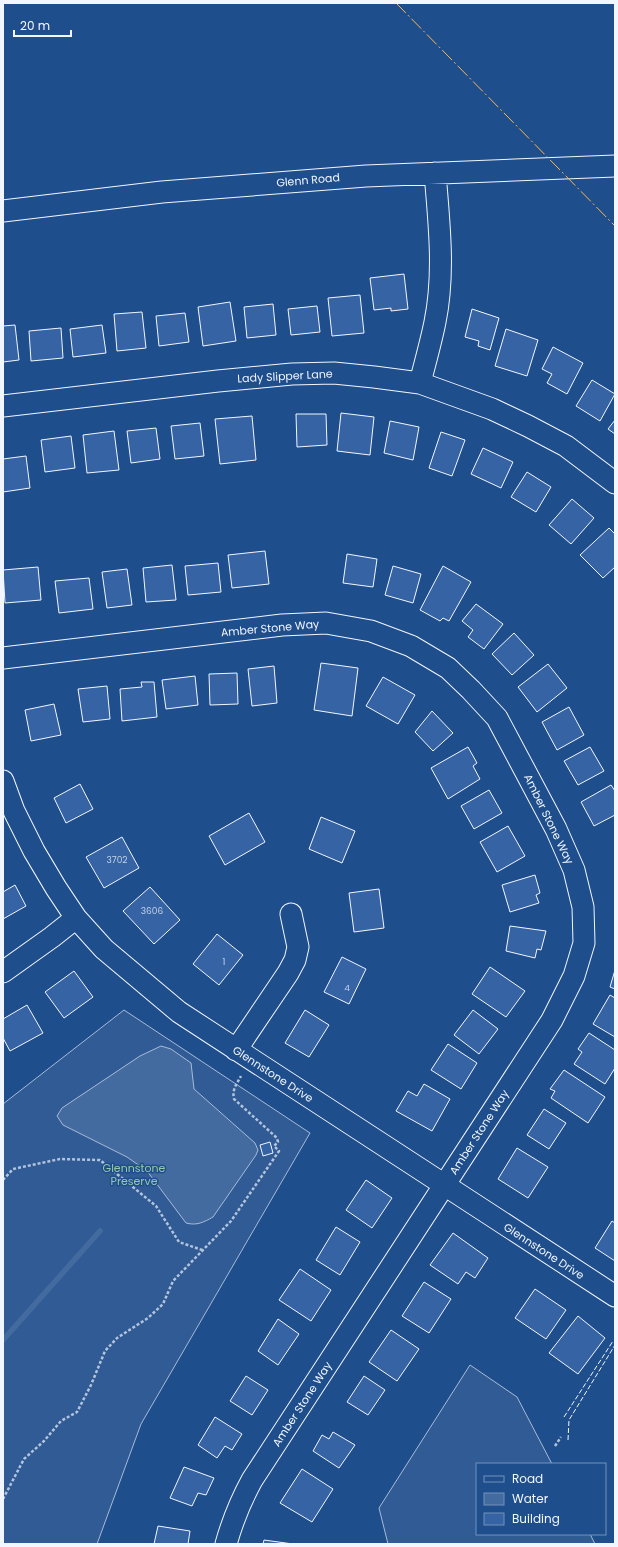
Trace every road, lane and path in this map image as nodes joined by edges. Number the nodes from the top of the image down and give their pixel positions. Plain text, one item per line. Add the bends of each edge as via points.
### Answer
1 (615, 166) edge
2 (435, 173) junction
3 (3, 211) edge
4 (420, 384) junction
5 (3, 406) edge
6 (615, 483) edge
7 (3, 658) edge
8 (3, 781) edge
9 (291, 914) dead end
10 (76, 918) junction
11 (3, 972) edge
12 (236, 1050) junction
13 (243, 1072) dead end
14 (3, 1180) edge
15 (444, 1185) junction
16 (202, 1250) junction
17 (615, 1296) edge
18 (561, 1437) dead end
19 (555, 1446) dead end
20 (3, 1499) edge
21 (226, 1544) edge

1 - 2 street, Glenn Road
2 - 3 street, Glenn Road via 359,176 162,192
2 - 4 street via 440,230 440,284 435,321
4 - 5 street, Lady Slipper Lane via 334,373 292,374
4 - 6 street, Lady Slipper Lane via 492,409 528,426 566,446
7 - 15 street, Amber Stone Way via 282,625 326,623 371,631 411,646 448,668 496,718 556,829 574,870 583,907 584,943 574,976 552,1020
8 - 10 street, Glennstone Drive via 14,811 34,851
9 - 12 street via 298,947 295,960
10 - 11 street
10 - 12 street, Glennstone Drive via 104,949 179,1012
12 - 15 street, Glennstone Drive
13 - 16 path via 234,1087 234,1099 277,1138 278,1142 274,1146 280,1151 231,1221
14 - 16 path via 13,1169 60,1159 100,1160 156,1206 179,1242
15 - 17 street, Glennstone Drive
15 - 21 street, Amber Stone Way via 252,1480 232,1521
16 - 20 path via 173,1281 163,1304 148,1318 117,1338 105,1351 77,1412 61,1421 24,1459
18 - 19 path

